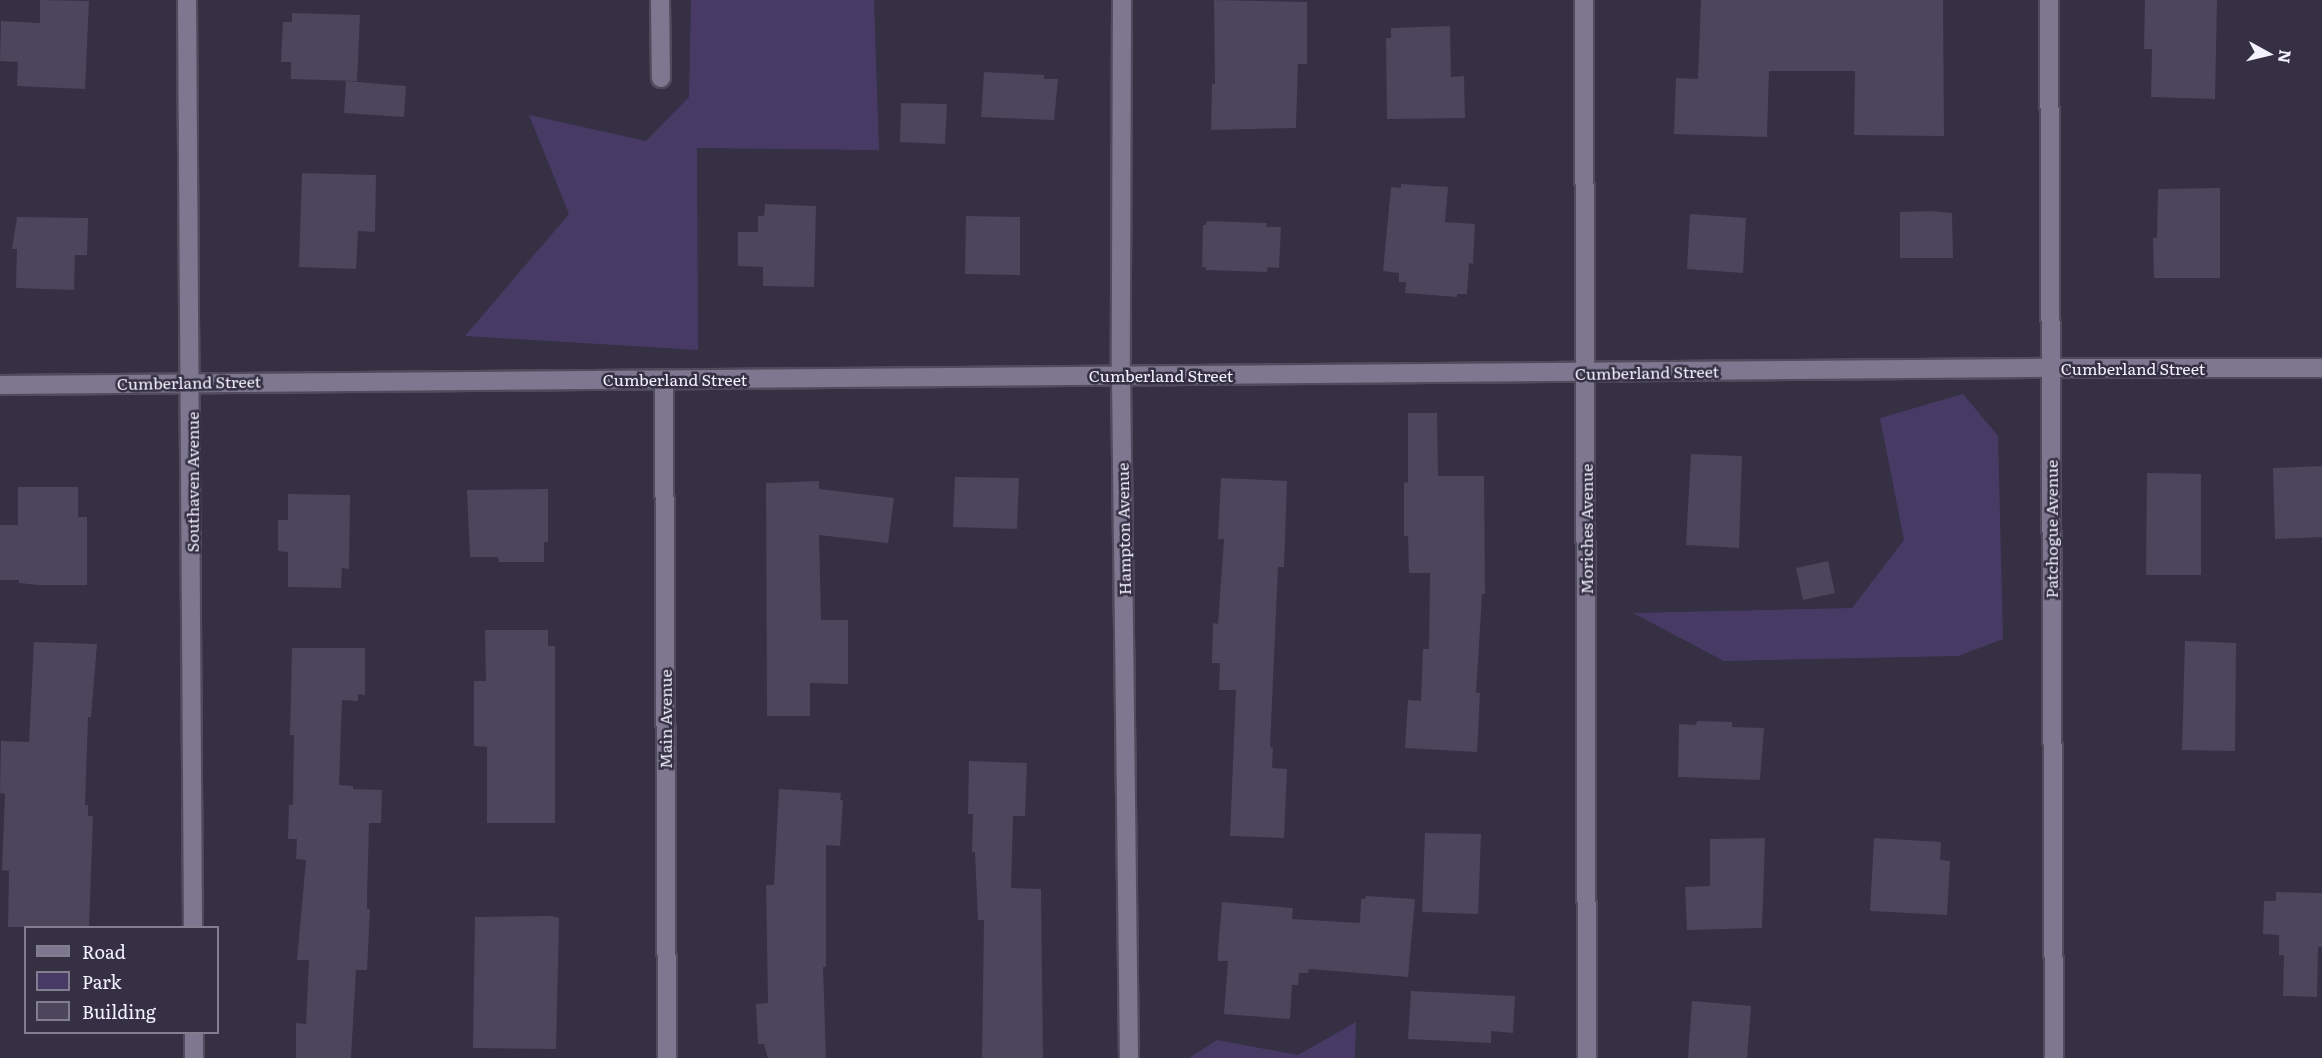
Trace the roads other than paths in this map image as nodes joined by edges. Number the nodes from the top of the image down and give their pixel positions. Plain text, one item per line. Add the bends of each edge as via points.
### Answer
1 (187, 0) edge
2 (660, 0) edge
3 (1122, 0) edge
4 (1584, 0) edge
5 (2049, 0) edge
6 (661, 78) dead end
7 (2049, 368) junction
8 (2322, 368) edge
9 (1585, 373) junction
10 (1121, 375) junction
11 (664, 380) junction
12 (191, 382) junction
13 (0, 385) edge
14 (193, 926) edge
15 (194, 1034) edge
16 (194, 1058) edge
17 (667, 1058) edge
18 (1129, 1058) edge
19 (1587, 1058) edge
20 (2054, 1058) edge

1 - 12 street, Southaven Avenue
2 - 6 street
3 - 10 street, Hampton Avenue
4 - 9 street, Moriches Avenue
5 - 7 street, Patchogue Avenue
7 - 8 street, Cumberland Street
7 - 9 street, Cumberland Street
7 - 20 street, Patchogue Avenue
9 - 10 street, Cumberland Street
9 - 19 street, Moriches Avenue
10 - 11 street, Cumberland Street
10 - 18 street, Hampton Avenue
11 - 12 street, Cumberland Street
11 - 17 street, Main Avenue
12 - 13 street, Cumberland Street
12 - 14 street, Southaven Avenue
15 - 16 street

